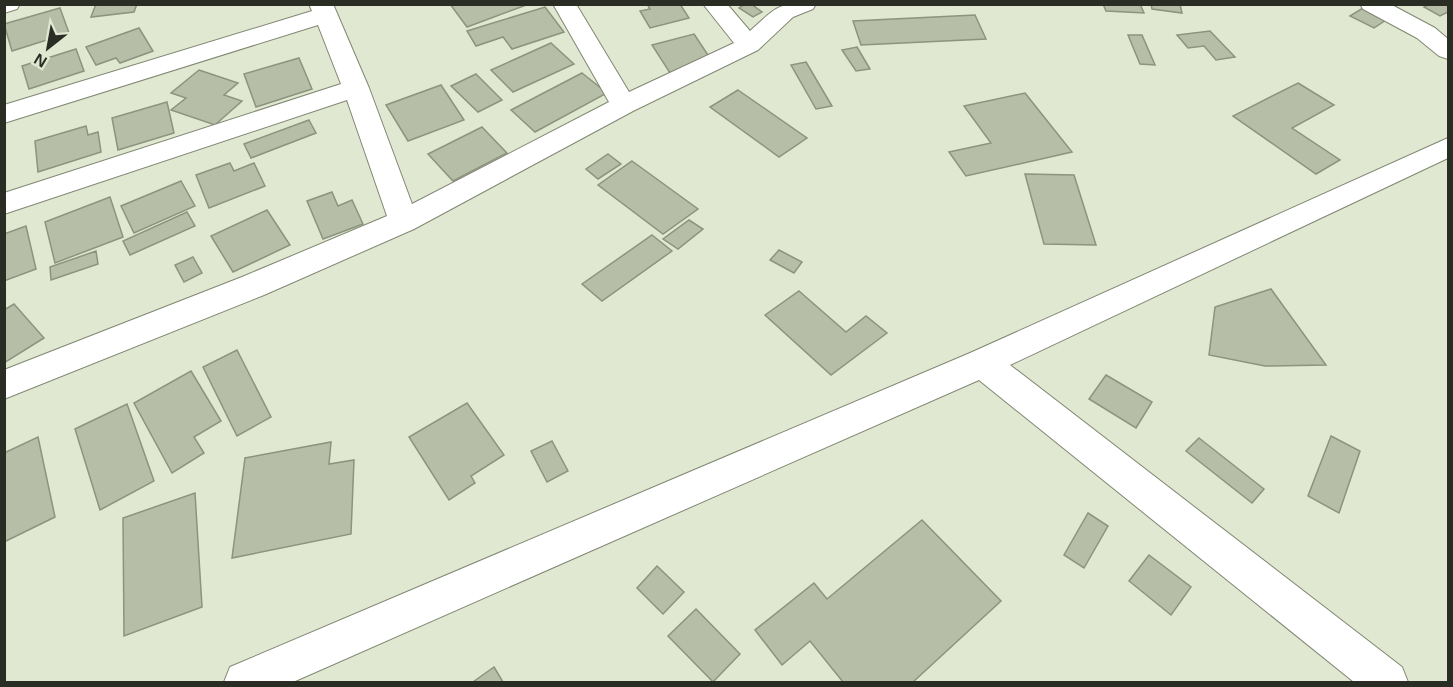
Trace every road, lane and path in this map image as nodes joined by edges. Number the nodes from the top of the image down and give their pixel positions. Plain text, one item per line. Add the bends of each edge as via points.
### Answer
1 (9, 4) edge
2 (564, 4) edge
3 (714, 4) edge
4 (804, 4) edge
5 (1371, 4) edge
6 (4, 6) edge
7 (323, 10) edge
8 (749, 45) junction
9 (1449, 51) edge
10 (356, 88) junction
11 (624, 105) junction
12 (4, 114) edge
13 (1449, 147) edge
14 (4, 204) edge
15 (404, 221) junction
16 (982, 363) junction
17 (4, 385) edge
18 (245, 682) edge
19 (1387, 682) edge

1 - 6 street
2 - 11 street
3 - 8 street
4 - 8 street via 786,12
5 - 9 street via 1426,33
7 - 10 street
7 - 12 street
8 - 11 street
10 - 14 street
10 - 15 street
11 - 15 street
13 - 16 street
15 - 17 street
16 - 18 street
16 - 19 street

